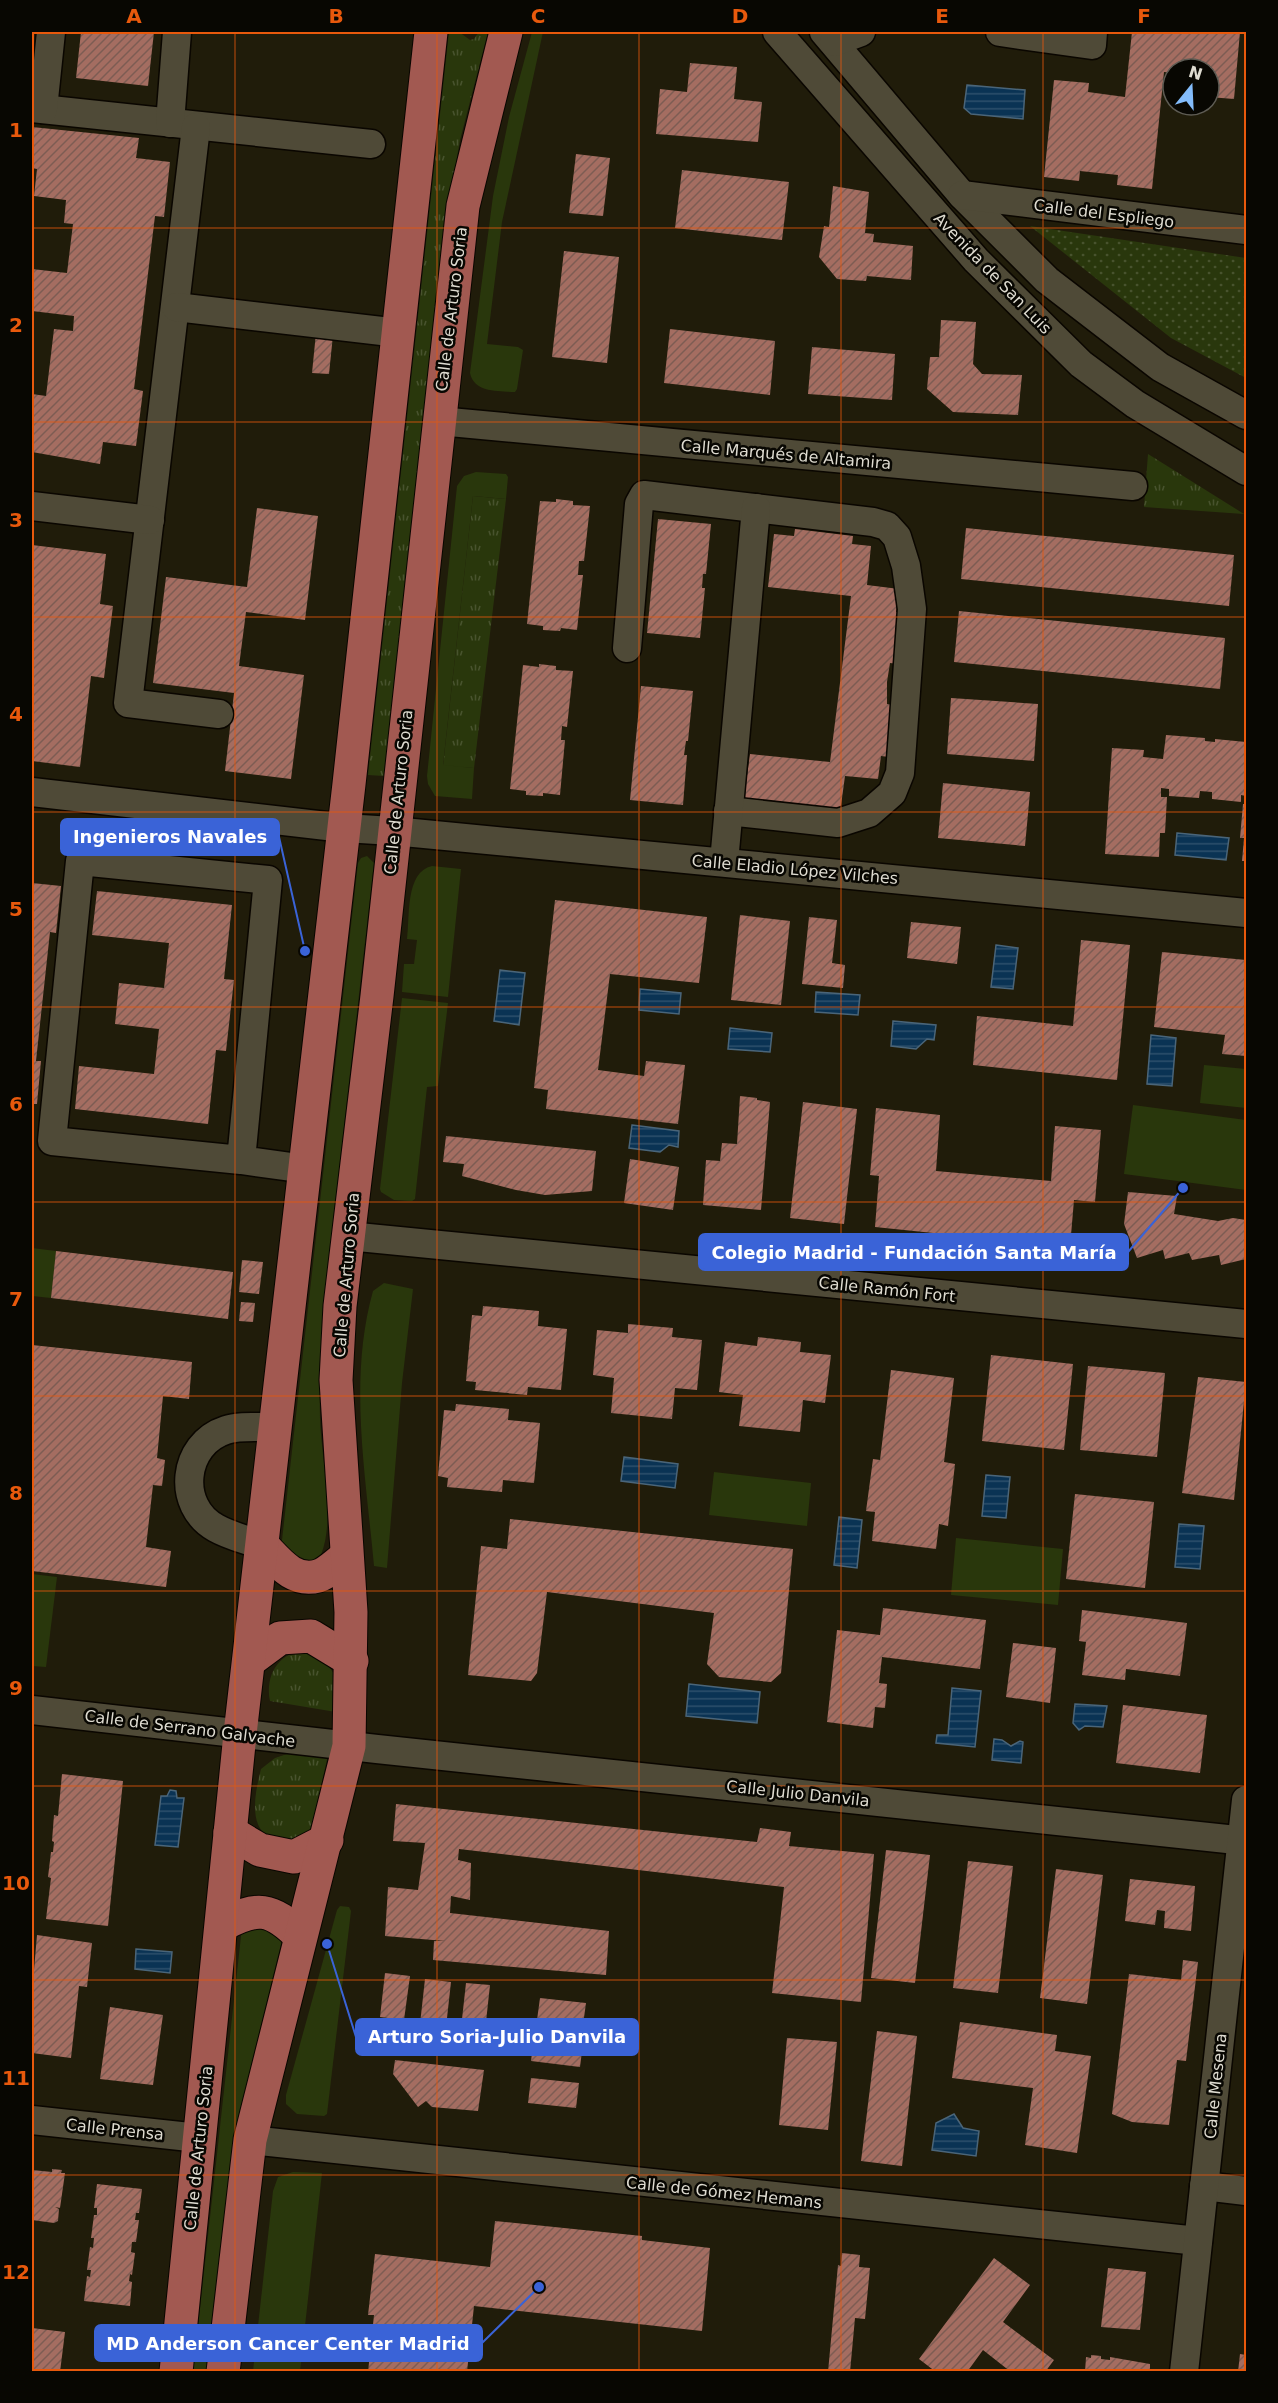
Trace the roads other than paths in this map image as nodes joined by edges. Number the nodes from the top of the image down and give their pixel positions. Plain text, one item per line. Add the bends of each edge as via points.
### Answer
1 (51, 32) edge
2 (177, 32) edge
3 (431, 32) edge
4 (506, 32) edge
5 (777, 32) edge
6 (861, 32) edge
7 (1001, 32) edge
8 (1093, 32) edge
9 (829, 37) edge
10 (37, 108) edge
11 (183, 125) junction
12 (371, 144) dead end
13 (962, 195) junction
14 (1246, 230) edge
15 (176, 307) junction
16 (399, 333) junction
17 (1246, 415) edge
18 (439, 421) junction
19 (1246, 471) edge
20 (1133, 486) dead end
21 (32, 506) edge
22 (756, 508) junction
23 (150, 520) junction
24 (627, 648) dead end
25 (219, 714) dead end
26 (32, 792) edge
27 (728, 811) junction
28 (344, 828) junction
29 (393, 831) junction
30 (724, 862) junction
31 (1246, 913) edge
32 (241, 1160) junction
33 (306, 1169) junction
34 (348, 1236) junction
35 (1246, 1324) edge
36 (277, 1427) junction
37 (263, 1546) junction
38 (346, 1557) junction
39 (249, 1661) junction
40 (352, 1661) junction
41 (32, 1710) edge
42 (240, 1734) junction
43 (349, 1746) junction
44 (1246, 1800) edge
45 (231, 1832) junction
46 (327, 1840) junction
47 (1244, 1840) edge
48 (222, 1925) junction
49 (300, 1936) junction
50 (32, 2120) edge
51 (199, 2138) junction
52 (250, 2140) junction
53 (1204, 2186) junction
54 (1246, 2192) edge
55 (1198, 2241) junction
56 (176, 2372) edge
57 (223, 2372) edge
58 (1184, 2372) edge

1 - 10 street
2 - 11 street
3 - 16 main road, Calle de Arturo Soria
4 - 18 main road, Calle de Arturo Soria via 464,206
5 - 19 street, Avenida de San Luis via 976,260 1081,364 1135,404
6 - 9 street, Avenida de San Luis
7 - 8 street via 1092,45
9 - 13 street, Avenida de San Luis
10 - 11 street
11 - 12 street
11 - 15 street
13 - 14 street, Calle del Espliego
13 - 17 street, Avenida de San Luis via 1047,280 1160,367
15 - 16 street
15 - 23 street
16 - 28 main road, Calle de Arturo Soria
18 - 20 street, Calle Marqués de Altamira
18 - 29 main road, Calle de Arturo Soria
21 - 23 street
22 - 24 street via 644,495 639,504
22 - 27 street
22 - 27 street via 873,522 887,526 897,537 912,609 900,773 892,793 869,813 838,823
23 - 25 street via 128,703
26 - 28 street, Calle Eladio López Vilches
27 - 30 street
28 - 29 street, Calle Eladio López Vilches
28 - 33 main road, Calle de Arturo Soria
29 - 30 street, Calle Eladio López Vilches
29 - 34 main road, Calle de Arturo Soria
30 - 31 street, Calle Eladio López Vilches
32 - 32 street via 268,880 80,861 52,1141
32 - 33 street
33 - 36 main road, Calle de Arturo Soria
34 - 35 street, Calle Ramón Fort
34 - 38 main road, Calle de Arturo Soria via 336,1380
36 - 37 main road, Calle de Arturo Soria
36 - 37 street via 226,1430 210,1438 190,1467 188,1485 201,1517 215,1528
37 - 38 main road via 290,1573 304,1576 319,1576
37 - 39 main road, Calle de Arturo Soria
38 - 40 main road, Calle de Arturo Soria
39 - 40 main road via 280,1638 311,1636
39 - 42 main road, Calle de Arturo Soria
40 - 43 main road, Calle de Arturo Soria
41 - 42 street, Calle de Serrano Galvache
42 - 43 street, Calle de Serrano Galvache
42 - 45 main road, Calle de Arturo Soria
43 - 46 main road, Calle de Arturo Soria
43 - 47 street, Calle Julio Danvila
44 - 47 street, Calle Mesena
45 - 46 main road via 260,1850 294,1857
45 - 48 main road, Calle de Arturo Soria
46 - 49 main road, Calle de Arturo Soria
47 - 53 street, Calle Mesena
48 - 49 main road via 244,1913 264,1912 284,1919
48 - 51 main road, Calle de Arturo Soria
49 - 52 main road, Calle de Arturo Soria
50 - 51 street, Calle Prensa
51 - 56 main road, Calle de Arturo Soria
52 - 55 street, Calle de Gómez Hemans
52 - 57 main road, Calle de Arturo Soria
53 - 54 street
53 - 55 street, Calle Mesena
55 - 58 street, Calle Mesena

